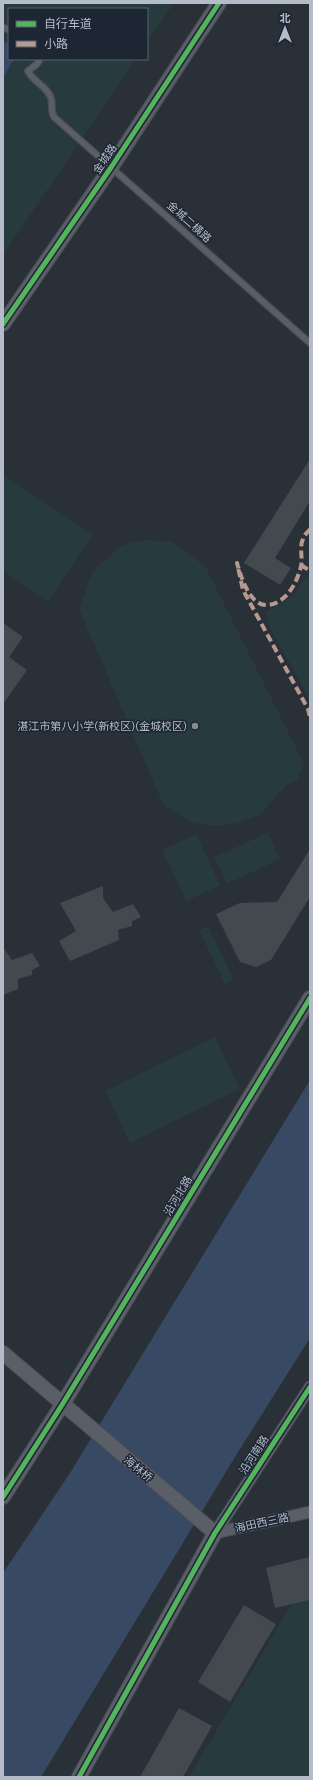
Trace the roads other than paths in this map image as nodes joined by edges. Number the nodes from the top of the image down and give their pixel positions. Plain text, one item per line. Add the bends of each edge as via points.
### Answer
1 (219, 3) edge
2 (39, 60) edge
3 (112, 166) junction
4 (3, 324) edge
5 (310, 343) edge
6 (310, 998) edge
7 (3, 1353) edge
8 (310, 1387) edge
9 (62, 1405) junction
10 (3, 1497) edge
11 (310, 1512) edge
12 (215, 1533) junction
13 (79, 1777) edge

1 - 3 street, 金城路
2 - 3 lane, 金城二横路 via 28,71 51,98 54,117
3 - 4 street, 金城路
3 - 5 lane, 金城二横路
6 - 9 street, 沿河北路
7 - 9 street, 海林桥
8 - 12 street, 沿河南路
9 - 10 street, 沿河北路
9 - 12 street, 海林桥
11 - 12 street, 海田西三路
12 - 13 street

